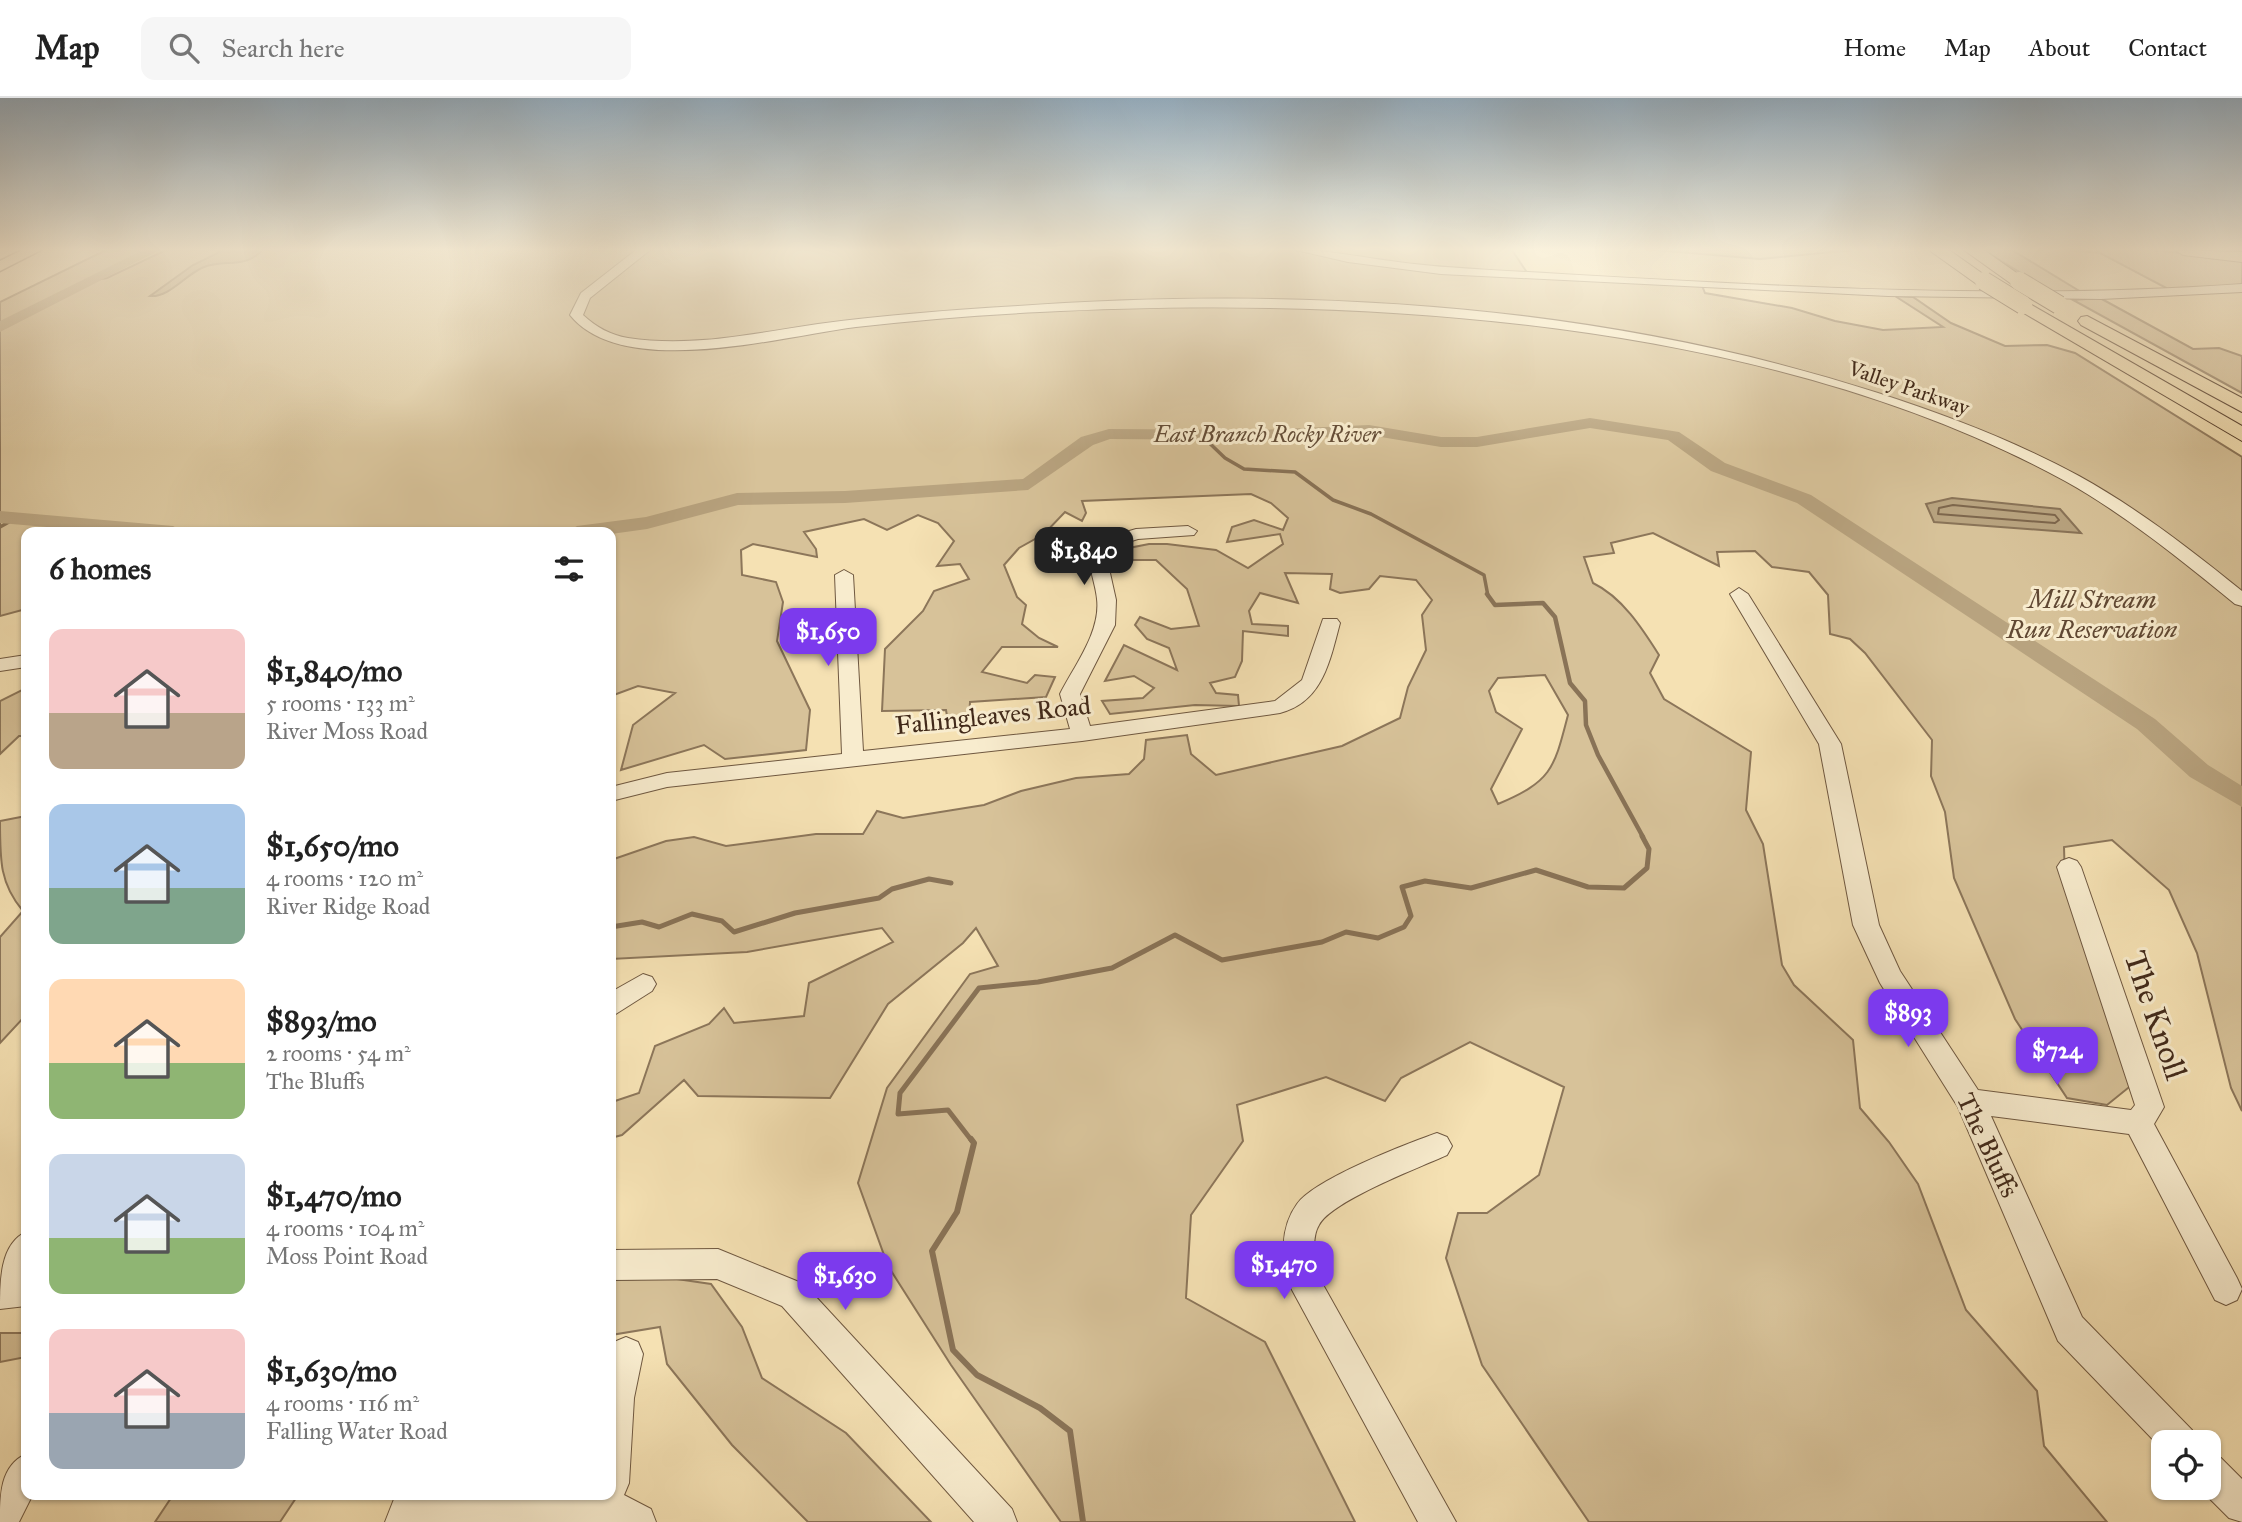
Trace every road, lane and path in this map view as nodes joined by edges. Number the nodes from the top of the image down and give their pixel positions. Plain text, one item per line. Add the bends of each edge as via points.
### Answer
1 (578, 316) edge
2 (937, 316) edge
3 (1473, 316) edge
4 (2042, 316) edge
5 (2080, 316) edge
6 (2242, 407) edge
7 (2242, 435) edge
8 (1188, 531) dead end
9 (844, 575) dead end
10 (1739, 594) dead end
11 (2242, 600) edge
12 (1330, 623) dead end
13 (21, 662) edge
14 (0, 665) edge
15 (1082, 734) junction
16 (853, 759) junction
17 (616, 793) edge
18 (2069, 867) dead end
19 (643, 984) dead end
20 (616, 1003) edge
21 (1970, 1101) junction
22 (2138, 1123) junction
23 (1437, 1146) dead end
24 (21, 1256) edge
25 (616, 1265) edge
26 (2226, 1289) dead end
27 (21, 1291) edge
28 (0, 1292) edge
29 (626, 1354) dead end
30 (2168, 1430) edge
31 (21, 1481) edge
32 (2221, 1484) edge
33 (617, 1502) edge
34 (2242, 1505) edge
35 (5, 1511) dead end
36 (408, 1512) edge
37 (999, 1522) edge
38 (1438, 1522) edge

1 - 2 street, Valley Parkway via 587,328 625,342 689,345
3 - 11 street, Valley Parkway via 1694,350 1816,378 1912,408 2050,467 2124,510
4 - 7 highway, bridge
5 - 6 highway, bridge
8 - 15 street via 1136,534 1102,545 1097,555 1107,600 1105,625 1070,694
9 - 16 street
10 - 21 street, The Bluffs via 1830,744 1866,925 1889,976
12 - 15 street, Fallingleaves Road via 1312,685 1280,707
13 - 14 street
15 - 16 street, Fallingleaves Road
16 - 17 street, Fallingleaves Road via 667,780
18 - 22 street, The Knoll via 2150,1107
19 - 20 street
21 - 22 street
21 - 30 street, The Bluffs via 2070,1329
22 - 26 street
23 - 38 street via 1340,1191 1309,1212 1298,1244 1301,1277
24 - 28 street
25 - 37 street via 718,1264 793,1295
27 - 28 street
29 - 33 street via 617,1398
31 - 35 street
32 - 34 street
33 - 36 street

